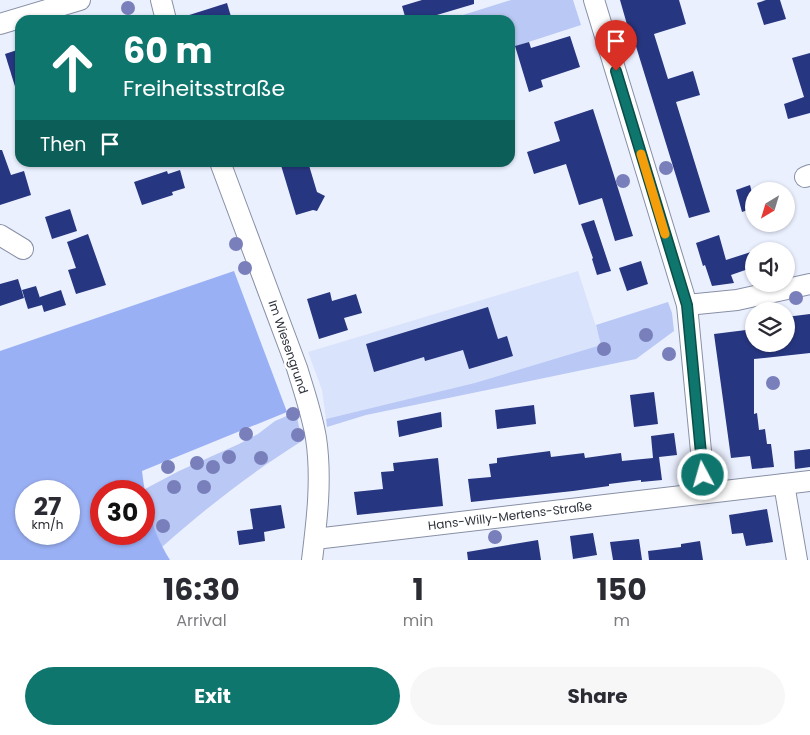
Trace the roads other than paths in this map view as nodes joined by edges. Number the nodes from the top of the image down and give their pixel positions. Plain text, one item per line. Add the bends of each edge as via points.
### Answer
1 (80, 0) edge
2 (161, 0) edge
3 (594, 0) edge
4 (30, 15) edge
5 (165, 15) edge
6 (15, 20) edge
7 (0, 24) edge
8 (222, 167) edge
9 (0, 235) edge
10 (23, 249) dead end
11 (810, 284) edge
12 (687, 305) junction
13 (810, 481) edge
14 (784, 484) junction
15 (705, 494) junction
16 (315, 539) junction
17 (312, 560) edge
18 (798, 560) edge

1 - 4 street
2 - 5 street
3 - 12 street
6 - 7 street
8 - 16 street, Im Wiesengrund via 307,402 316,438 320,484
9 - 10 street
11 - 12 street via 737,300
12 - 15 street
13 - 14 street, Hans-Willy-Mertens-Straße
14 - 15 street, Hans-Willy-Mertens-Straße
14 - 18 street
15 - 16 street, Hans-Willy-Mertens-Straße
16 - 17 street, Im Wiesengrund

